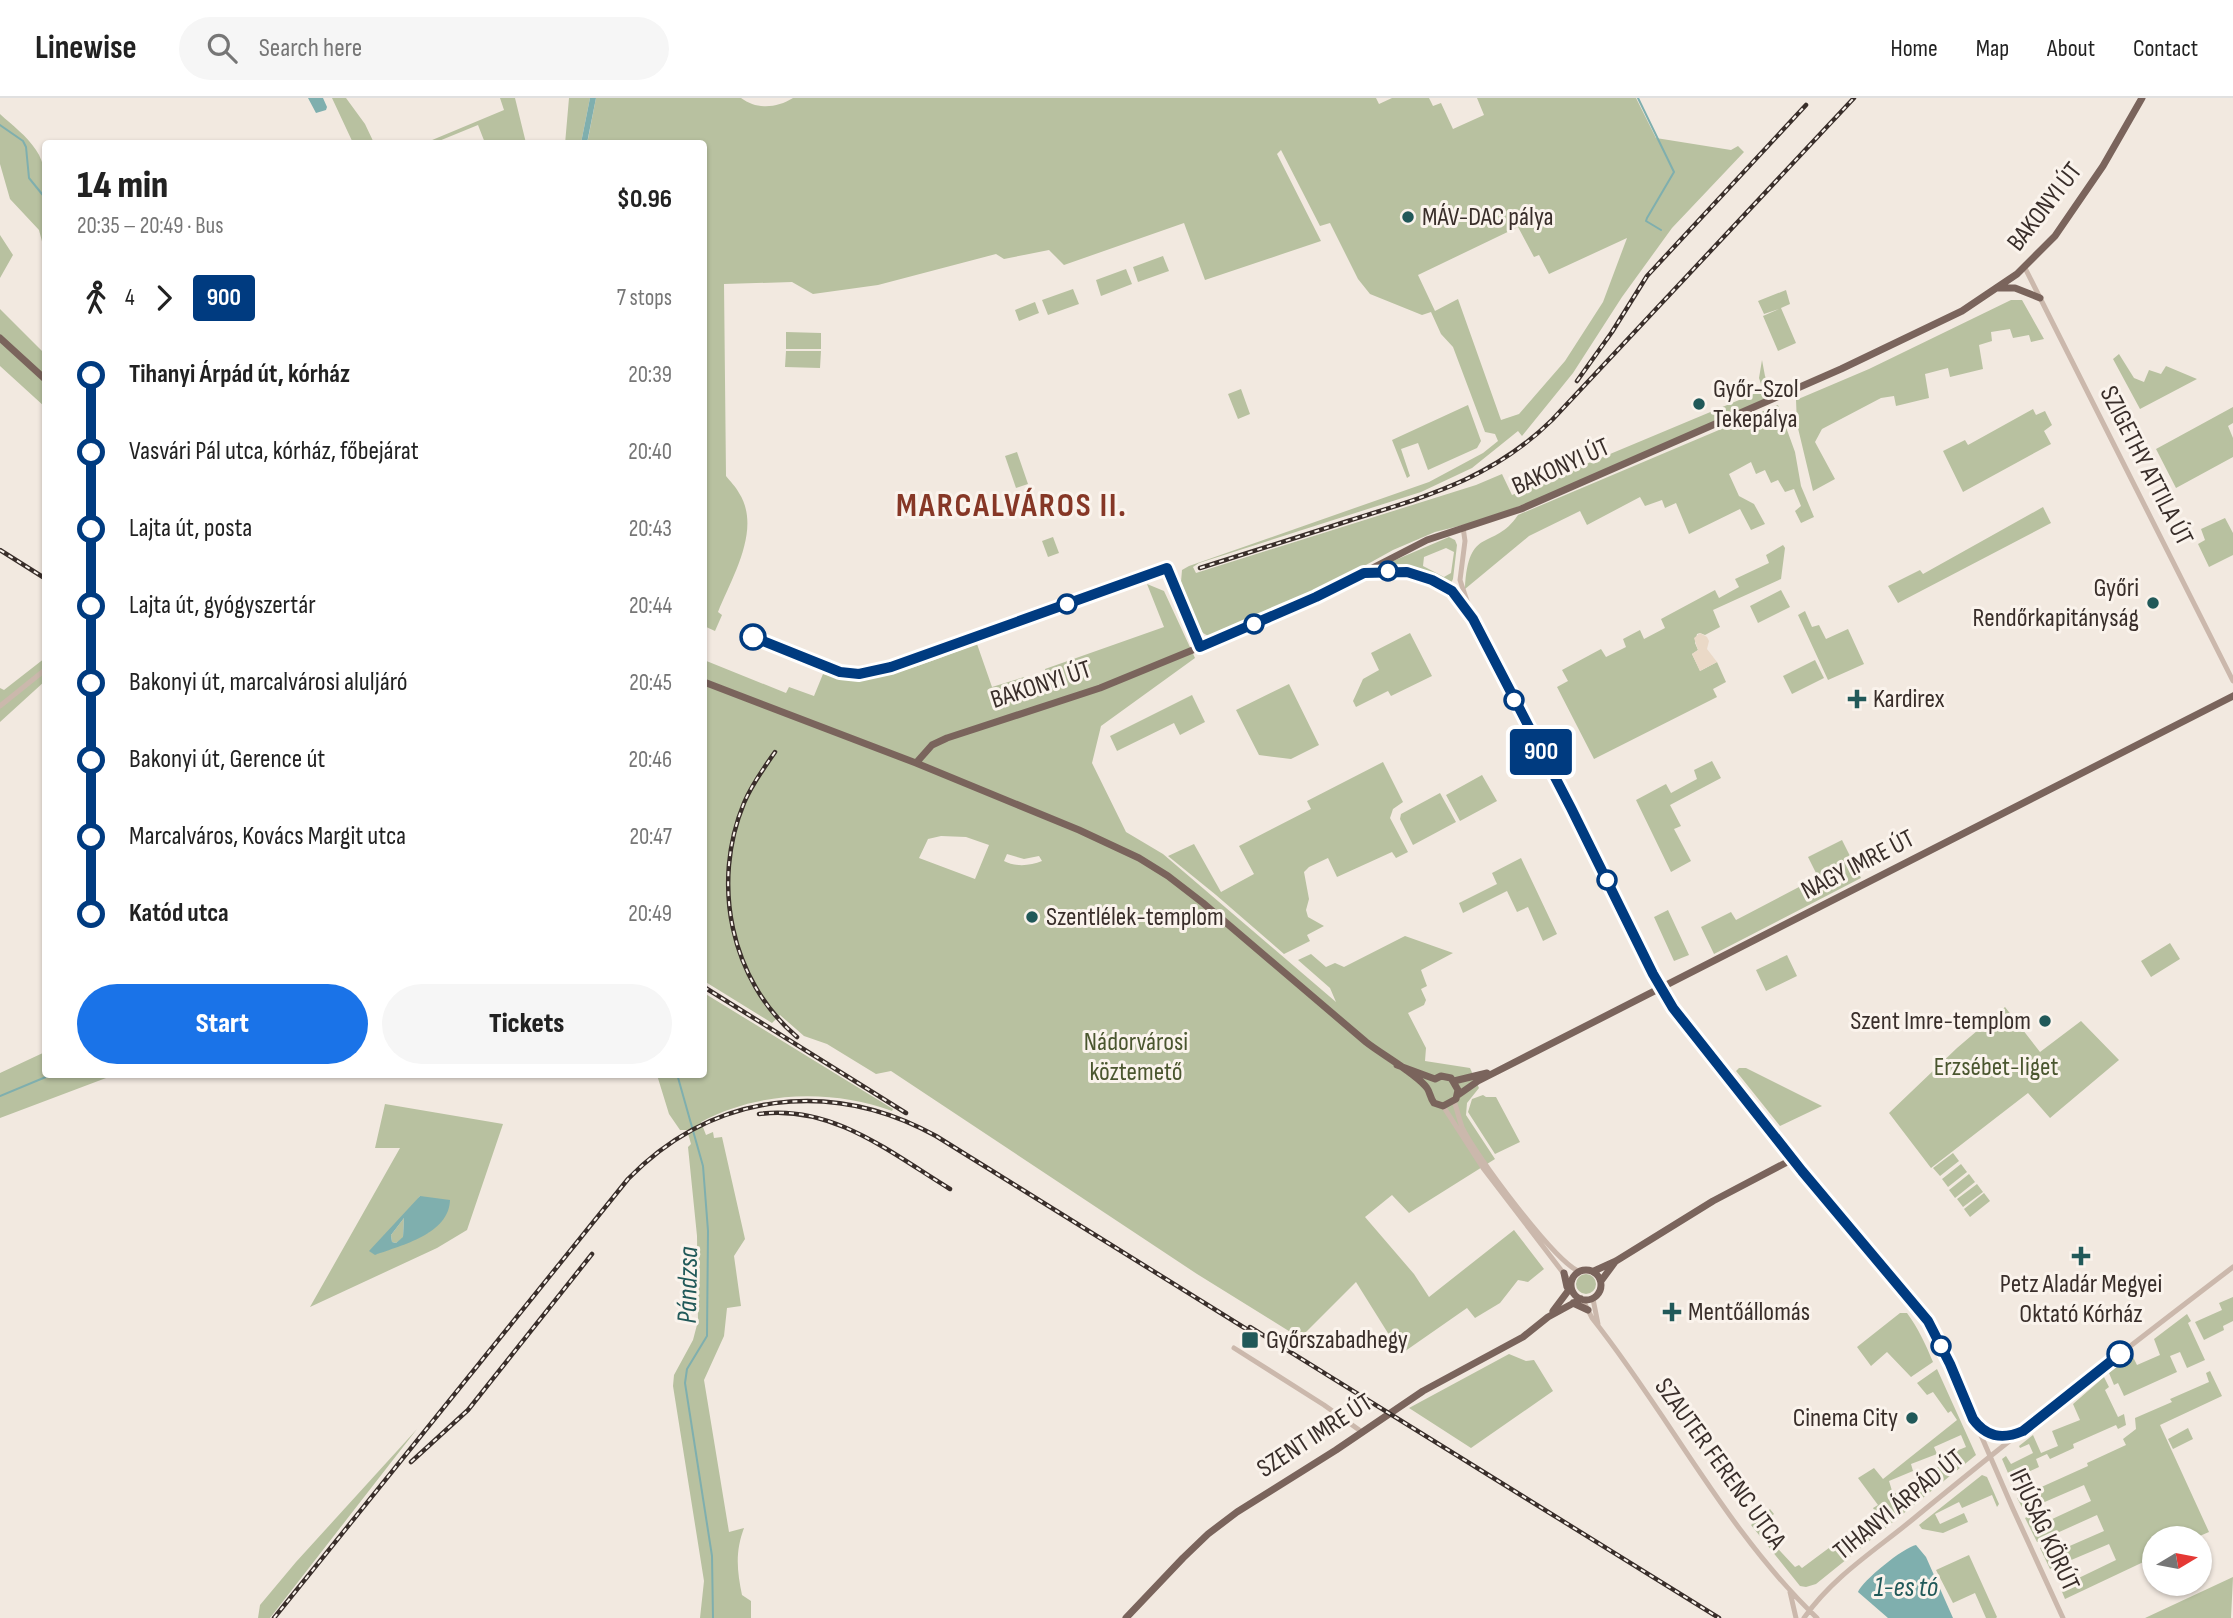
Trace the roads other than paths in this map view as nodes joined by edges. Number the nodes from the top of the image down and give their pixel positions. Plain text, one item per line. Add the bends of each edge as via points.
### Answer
1 (2142, 98) edge
2 (2025, 268) junction
3 (1998, 288) junction
4 (2040, 298) junction
5 (0, 338) edge
6 (42, 376) edge
7 (1463, 527) junction
8 (1364, 573) junction
9 (1473, 619) junction
10 (42, 672) edge
11 (2233, 681) edge
12 (707, 683) edge
13 (2233, 696) edge
14 (0, 706) edge
15 (916, 763) junction
16 (1661, 988) junction
17 (1397, 1065) junction
18 (1501, 1069) junction
19 (1435, 1079) junction
20 (1454, 1081) junction
21 (1429, 1089) junction
22 (1456, 1098) junction
23 (1443, 1107) junction
24 (1793, 1159) junction
25 (1616, 1261) junction
26 (2233, 1268) edge
27 (1578, 1271) junction
28 (1594, 1271) junction
29 (1564, 1273) junction
30 (1601, 1281) junction
31 (1571, 1285) junction
32 (1593, 1299) junction
33 (1575, 1300) junction
34 (1588, 1310) joint
35 (1599, 1327) junction
36 (1234, 1348) dead end
37 (1973, 1419) junction
38 (2026, 1429) junction
39 (1362, 1433) junction
40 (1990, 1457) junction
41 (1789, 1589) junction
42 (1809, 1610) junction
43 (1126, 1618) edge
44 (1796, 1618) edge
45 (1804, 1618) edge
46 (1817, 1618) edge
47 (2063, 1618) edge

1 - 2 main road, BAKONYI ÚT via 2076,209
2 - 3 main road, BAKONYI ÚT
2 - 4 street, SZIGETHY ATTILA ÚT
3 - 4 main road via 2015,288
3 - 7 main road, BAKONYI ÚT via 1954,315 1841,369 1521,509
4 - 11 street, SZIGETHY ATTILA ÚT
5 - 6 main road
7 - 8 main road, BAKONYI ÚT
7 - 9 street via 1460,580
8 - 9 street via 1407,572 1432,580 1452,591
8 - 15 main road, BAKONYI ÚT via 1100,688 947,738 932,745
9 - 16 street
10 - 14 street
12 - 15 main road
13 - 16 main road, NAGY IMRE ÚT
15 - 17 main road via 1079,830 1168,876
16 - 18 main road, NAGY IMRE ÚT
16 - 24 main road
17 - 19 main road
17 - 21 main road
18 - 20 main road, NAGY IMRE ÚT
18 - 22 main road, NAGY IMRE ÚT
19 - 20 main road via 1446,1076
19 - 21 main road
20 - 22 main road
21 - 23 main road via 1431,1100
22 - 23 main road
22 - 27 street via 1462,1127 1486,1164 1561,1259
23 - 29 street via 1483,1168
24 - 25 main road via 1713,1201
24 - 37 street, IFJÚSÁG KÖRÚT via 1928,1321
25 - 28 main road
25 - 30 main road
26 - 38 street, TIHANYI ÁRPÁD ÚT
27 - 28 main road
27 - 31 main road
28 - 30 main road
29 - 31 street
29 - 33 main road
30 - 32 main road
31 - 33 main road, SZENT IMRE ÚT
31 - 33 main road
32 - 33 main road
32 - 35 street, SZAUTER FERENC UTCA
33 - 34 main road
33 - 39 main road, SZENT IMRE ÚT via 1523,1337 1423,1391
34 - 35 street, SZAUTER FERENC UTCA
35 - 41 street, SZAUTER FERENC UTCA via 1739,1529
36 - 39 street
37 - 38 street, TIHANYI ÁRPÁD ÚT via 1996,1436
37 - 40 street, IFJÚSÁG KÖRÚT
38 - 40 street, TIHANYI ÁRPÁD ÚT
39 - 43 main road, SZENT IMRE ÚT via 1208,1534
40 - 42 street, TIHANYI ÁRPÁD ÚT via 1849,1569
40 - 47 street, IFJÚSÁG KÖRÚT
41 - 42 street, SZAUTER FERENC UTCA
41 - 44 street
42 - 45 street, TIHANYI ÁRPÁD ÚT
42 - 46 street, SZAUTER FERENC UTCA

